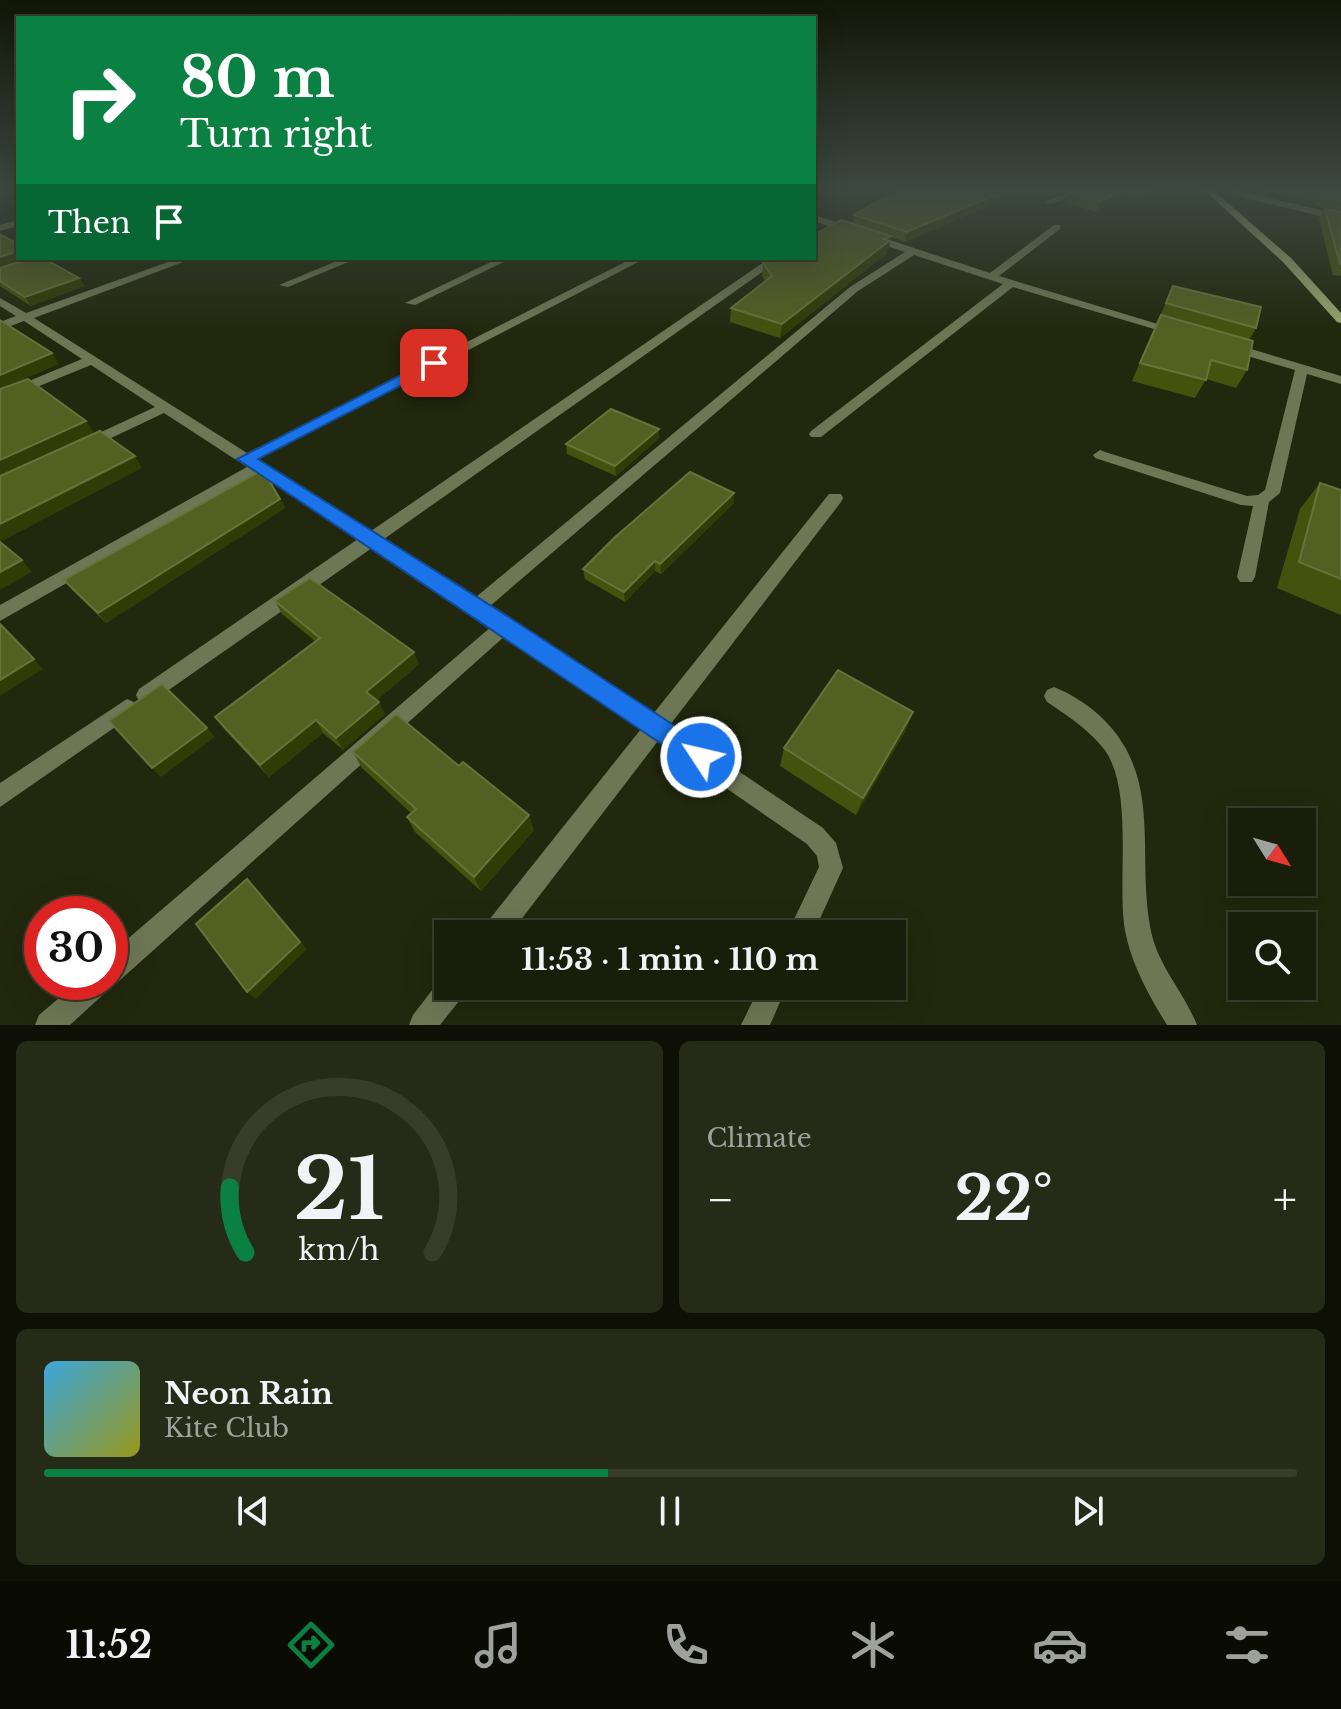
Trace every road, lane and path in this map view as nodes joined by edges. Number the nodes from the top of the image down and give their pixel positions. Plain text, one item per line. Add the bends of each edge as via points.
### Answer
1 (869, 237) edge
2 (1044, 237) edge
3 (1261, 237) edge
4 (913, 251) junction
5 (40, 260) edge
6 (183, 260) edge
7 (348, 260) edge
8 (503, 260) edge
9 (637, 260) edge
10 (774, 260) edge
11 (0, 273) edge
12 (991, 277) junction
13 (1011, 283) junction
14 (284, 285) dead end
15 (0, 301) edge
16 (411, 303) dead end
17 (25, 317) junction
18 (1341, 320) edge
19 (0, 326) edge
20 (1195, 337) edge
21 (1226, 345) edge
22 (92, 360) junction
23 (1302, 368) junction
24 (1341, 380) edge
25 (0, 398) edge
26 (165, 407) junction
27 (816, 434) dead end
28 (69, 453) edge
29 (1100, 455) dead end
30 (252, 463) junction
31 (835, 498) dead end
32 (1262, 500) junction
33 (371, 539) junction
34 (1246, 577) dead end
35 (476, 607) junction
36 (0, 614) edge
37 (505, 625) junction
38 (1054, 696) dead end
39 (656, 725) junction
40 (0, 796) edge
41 (505, 920) edge
42 (807, 920) edge
43 (128, 956) edge
44 (77, 1000) edge
45 (442, 1000) edge
46 (767, 1000) edge
47 (49, 1025) edge
48 (423, 1025) edge
49 (755, 1025) edge
50 (1183, 1025) edge

1 - 4 street
2 - 12 street
3 - 18 main road
4 - 12 street
4 - 35 street via 854,289
5 - 11 street
6 - 17 street
7 - 14 street
8 - 16 street
9 - 30 street
10 - 33 street
12 - 13 street
13 - 20 street
13 - 27 street
15 - 17 street
17 - 19 street
17 - 22 street
21 - 23 street
22 - 25 street
22 - 26 street
23 - 24 street
23 - 32 street via 1272,493
26 - 28 street
26 - 30 street
29 - 32 street via 1247,501
30 - 33 street
30 - 36 street
31 - 39 street
32 - 34 street
33 - 35 street
33 - 40 street
35 - 37 street
37 - 39 street
37 - 43 street
38 - 50 street via 1084,712 1111,739 1130,777 1137,926 1156,986
39 - 41 street
39 - 42 street via 815,836 828,851 831,868
44 - 47 street
45 - 48 street
46 - 49 street

